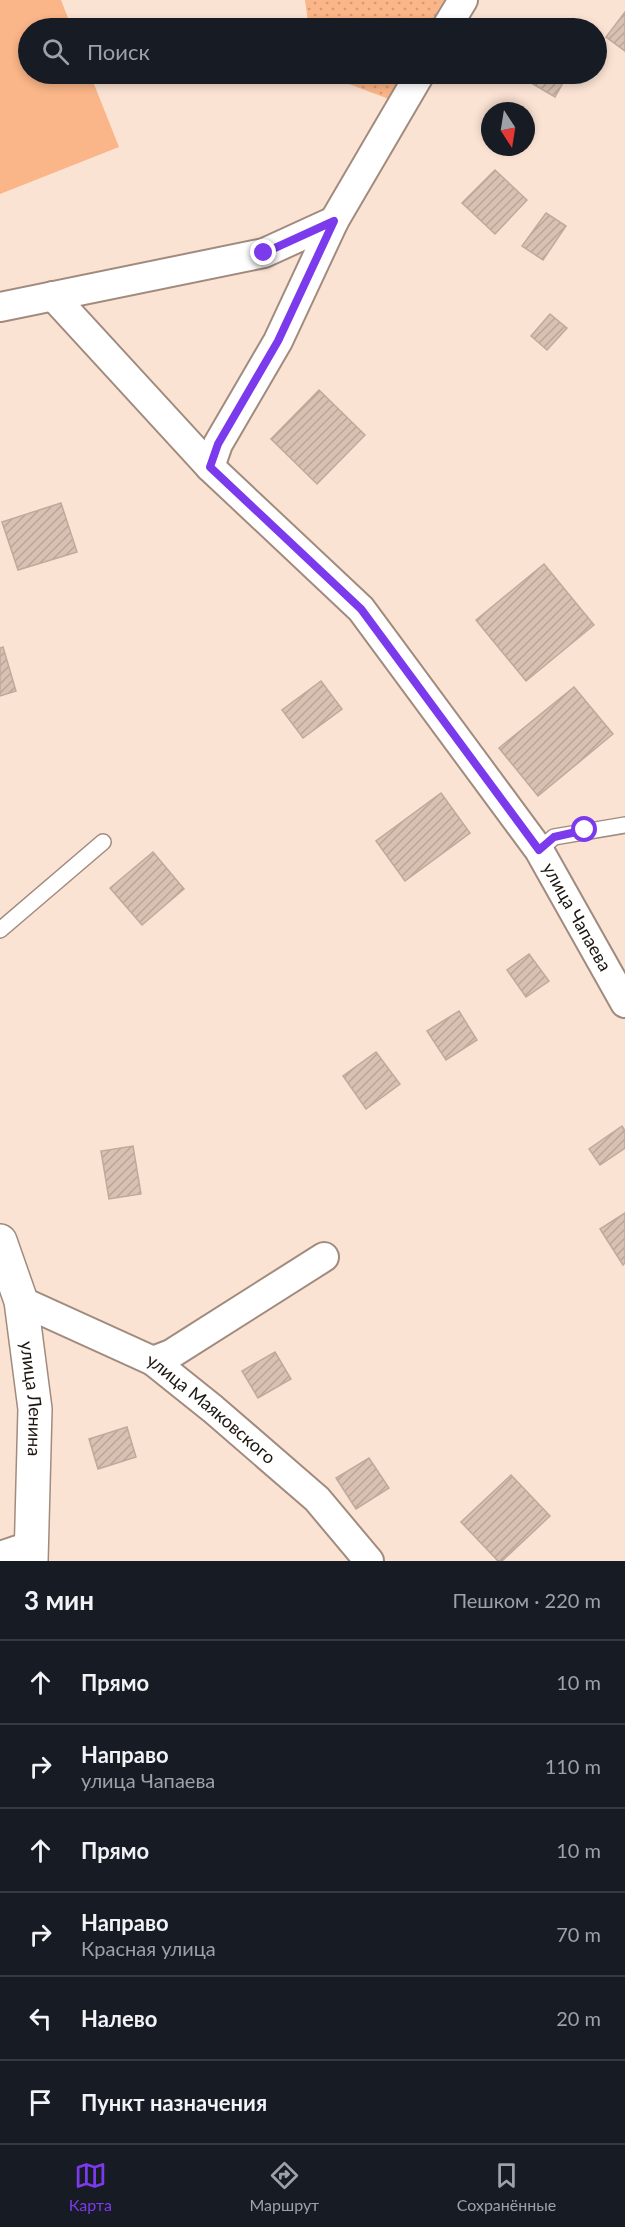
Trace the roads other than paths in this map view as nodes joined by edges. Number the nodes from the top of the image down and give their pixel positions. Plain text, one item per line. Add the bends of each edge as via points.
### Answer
1 (463, 0) edge
2 (453, 18) edge
3 (414, 84) edge
4 (334, 221) junction
5 (53, 296) junction
6 (0, 307) edge
7 (210, 467) junction
8 (625, 825) edge
9 (103, 842) dead end
10 (539, 850) junction
11 (0, 930) edge
12 (625, 1003) edge
13 (0, 1241) edge
14 (324, 1257) dead end
15 (21, 1301) junction
16 (153, 1361) junction
17 (32, 1553) edge
18 (0, 1556) edge
19 (369, 1561) edge

1 - 2 street
3 - 4 street
4 - 5 street via 264,253
4 - 7 street via 278,341 218,444
5 - 6 street
5 - 7 street, улица Чапаева
7 - 10 street, улица Чапаева via 361,609
8 - 10 lane via 554,837
9 - 11 lane
10 - 12 street, улица Чапаева
13 - 15 street, улица Ленина
14 - 16 street via 171,1354
15 - 16 street, улица Маяковского
15 - 17 street, улица Ленина via 35,1409
16 - 19 street, улица Маяковского via 316,1499
17 - 18 street

